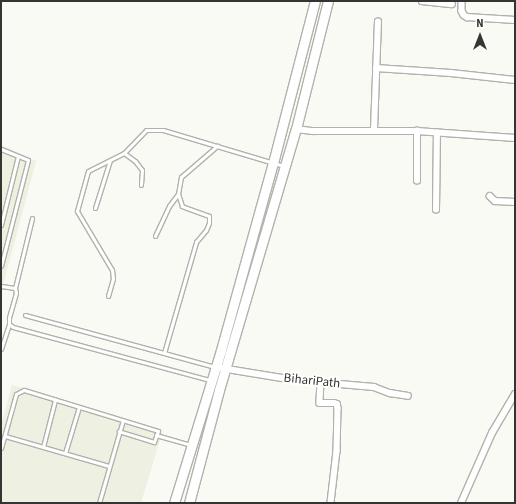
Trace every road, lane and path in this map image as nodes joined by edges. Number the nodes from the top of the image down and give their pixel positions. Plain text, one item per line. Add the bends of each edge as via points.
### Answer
1 (316, 1) edge
2 (328, 1) edge
3 (422, 1) edge
4 (462, 1) edge
5 (452, 4) dead end
6 (515, 20) edge
7 (378, 22) dead end
8 (376, 68) junction
9 (515, 80) edge
10 (292, 95) junction
11 (304, 98) junction
12 (296, 129) junction
13 (374, 130) junction
14 (417, 131) junction
15 (437, 132) junction
16 (515, 138) edge
17 (217, 146) junction
18 (1, 149) edge
19 (124, 153) junction
20 (18, 156) junction
21 (110, 160) junction
22 (273, 163) junction
23 (285, 166) junction
24 (417, 181) dead end
25 (141, 185) dead end
26 (178, 194) junction
27 (490, 196) dead end
28 (515, 202) edge
29 (95, 208) dead end
30 (436, 210) dead end
31 (32, 218) dead end
32 (1, 225) edge
33 (155, 236) dead end
34 (1, 266) edge
35 (1, 286) edge
36 (15, 288) junction
37 (108, 296) dead end
38 (25, 315) dead end
39 (9, 324) junction
40 (1, 349) edge
41 (164, 353) junction
42 (215, 367) junction
43 (225, 369) junction
44 (212, 380) junction
45 (321, 382) junction
46 (515, 394) edge
47 (408, 396) dead end
48 (55, 400) junction
49 (79, 407) junction
50 (123, 420) junction
51 (119, 431) junction
52 (156, 435) junction
53 (5, 436) junction
54 (192, 446) junction
55 (42, 447) junction
56 (1, 448) edge
57 (65, 453) junction
58 (110, 466) junction
59 (99, 503) edge
60 (174, 503) edge
61 (189, 503) edge
62 (331, 503) edge
63 (461, 503) edge

1 - 10 main road
2 - 11 main road
3 - 5 street
4 - 6 street via 462,11 467,17
7 - 8 street
8 - 9 street
8 - 13 street
10 - 11 main road
10 - 22 main road
11 - 12 main road
12 - 13 street
12 - 23 main road
13 - 14 street
14 - 15 street
14 - 24 street
15 - 16 street
15 - 30 street
17 - 19 lane via 162,130 146,130
17 - 22 lane
17 - 26 lane via 181,176
18 - 20 lane
19 - 21 lane
19 - 25 lane via 142,170
20 - 32 lane
20 - 34 lane via 28,160
21 - 29 lane
21 - 37 lane via 88,171 77,211 112,270 113,278
22 - 23 lane
22 - 42 main road
23 - 43 main road
26 - 33 lane via 169,206
26 - 41 lane via 182,206 209,216 209,223 196,242
27 - 28 street via 496,201
31 - 36 lane
35 - 36 lane
36 - 39 lane
38 - 41 lane
39 - 40 lane
39 - 44 lane
41 - 42 lane
42 - 43 street, BihariPath
42 - 44 main road
43 - 45 street, BihariPath
43 - 61 main road
44 - 54 main road
45 - 47 street, BihariPath via 374,387
45 - 62 street via 320,403 334,403 338,408 337,451
46 - 63 street via 492,433
48 - 49 lane
48 - 53 lane via 24,390 16,394
48 - 55 lane
49 - 50 lane
49 - 57 lane
50 - 51 lane
50 - 52 lane via 158,431
51 - 52 lane via 154,442
51 - 58 lane
52 - 54 lane
53 - 55 lane
53 - 56 lane
54 - 60 main road
55 - 57 lane
57 - 58 lane
58 - 59 lane

